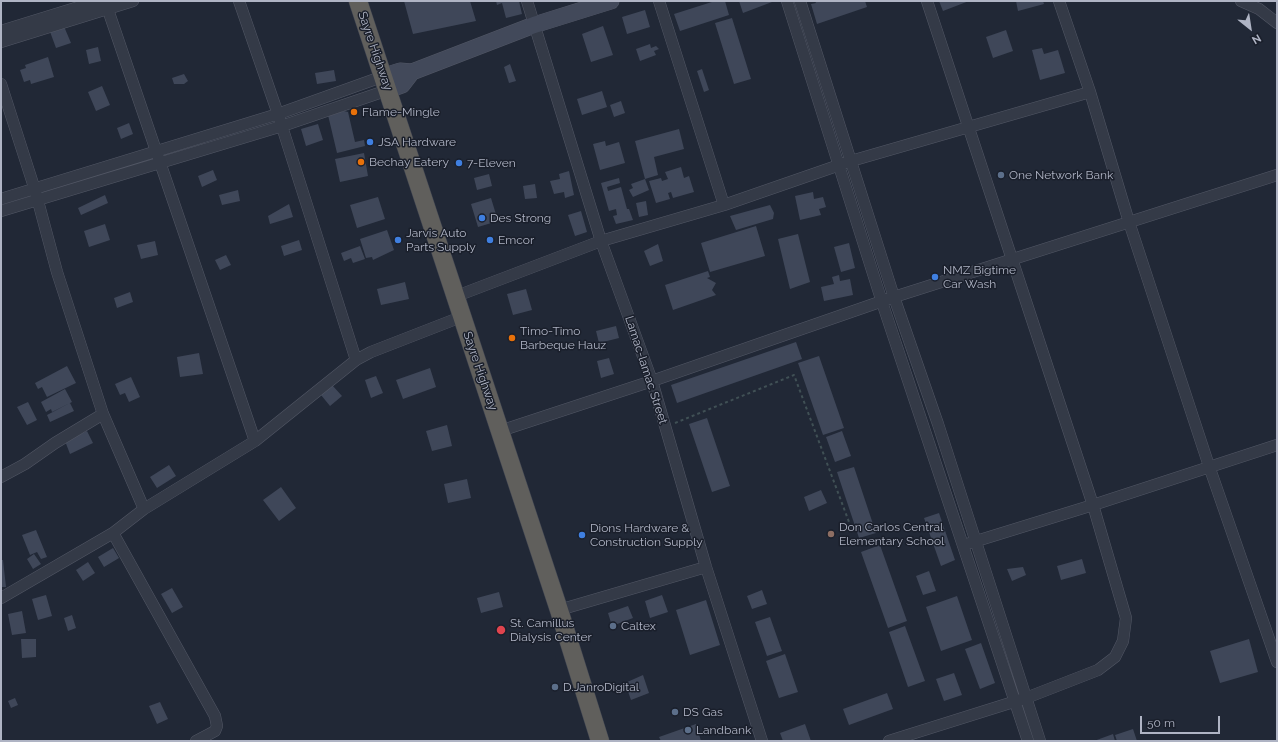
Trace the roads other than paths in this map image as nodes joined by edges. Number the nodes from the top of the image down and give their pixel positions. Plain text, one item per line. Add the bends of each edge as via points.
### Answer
1 (98, 1) edge
2 (133, 1) edge
3 (239, 1) edge
4 (358, 1) edge
5 (527, 1) edge
6 (611, 1) edge
7 (659, 1) edge
8 (787, 1) edge
9 (800, 1) edge
10 (927, 1) edge
11 (1059, 1) edge
12 (1241, 1) edge
13 (106, 5) edge
14 (1277, 24) edge
15 (534, 25) junction
16 (1, 31) edge
17 (1, 42) edge
18 (386, 83) junction
19 (1, 84) edge
20 (1090, 92) junction
21 (278, 114) junction
22 (282, 126) junction
23 (968, 126) junction
24 (156, 151) junction
25 (160, 163) junction
26 (845, 163) junction
27 (1277, 175) edge
28 (35, 190) junction
29 (1, 199) edge
30 (38, 201) junction
31 (724, 205) junction
32 (1, 212) edge
33 (1128, 222) junction
34 (601, 241) junction
35 (1012, 260) junction
36 (454, 296) junction
37 (894, 297) junction
38 (882, 302) junction
39 (461, 317) junction
40 (356, 360) junction
41 (652, 381) junction
42 (104, 414) junction
43 (500, 431) junction
44 (255, 441) junction
45 (1277, 445) edge
46 (1209, 466) junction
47 (1, 477) edge
48 (1093, 506) junction
49 (144, 509) junction
50 (113, 533) junction
51 (976, 541) junction
52 (962, 545) junction
53 (706, 566) junction
54 (1, 598) edge
55 (559, 610) junction
56 (1277, 662) edge
57 (1020, 700) junction
58 (196, 741) edge
59 (600, 741) edge
60 (762, 741) edge
61 (889, 741) edge
62 (1028, 741) edge
63 (1040, 741) edge

1 - 16 street
2 - 13 street
3 - 21 street
4 - 18 highway, Sayre Highway
5 - 15 street, Lamac-lamac Street
6 - 15 main road
7 - 31 street
8 - 26 street
9 - 26 street
10 - 23 street
11 - 20 street
12 - 14 street via 1259,9
13 - 17 street
13 - 24 street
15 - 18 main road via 412,72 400,71
15 - 34 street, Lamac-lamac Street
18 - 21 street
18 - 22 street
18 - 36 highway, Sayre Highway
19 - 28 street
20 - 23 street
20 - 33 street
21 - 22 street
21 - 24 street
22 - 25 street
22 - 40 street
23 - 26 street
23 - 35 street
24 - 25 street
24 - 28 street
25 - 30 street
25 - 44 street
26 - 31 street
26 - 37 street
26 - 38 street
27 - 33 street
28 - 29 street
28 - 30 street
30 - 32 street
30 - 42 street via 57,272
31 - 34 street
33 - 35 street
33 - 46 street
34 - 36 street
34 - 41 street, Lamac-lamac Street
35 - 37 street
35 - 48 street
36 - 39 highway, Sayre Highway
37 - 38 street
37 - 51 street
38 - 41 street
38 - 52 street
39 - 40 street
39 - 43 highway, Sayre Highway
40 - 44 street
41 - 43 street
41 - 53 street, Lamac-lamac Street
42 - 47 street
42 - 49 street
43 - 55 highway, Sayre Highway
44 - 49 street
45 - 46 street
46 - 48 street
46 - 56 street
48 - 51 street
48 - 57 street via 1126,618 1123,641 1115,657 1098,670
49 - 50 street
50 - 54 street
50 - 58 street via 215,716 215,731
51 - 52 street
51 - 57 street
52 - 57 street
53 - 55 street
53 - 60 street, Lamac-lamac Street
55 - 59 highway, Sayre Highway
57 - 61 street
57 - 62 street
57 - 63 street

